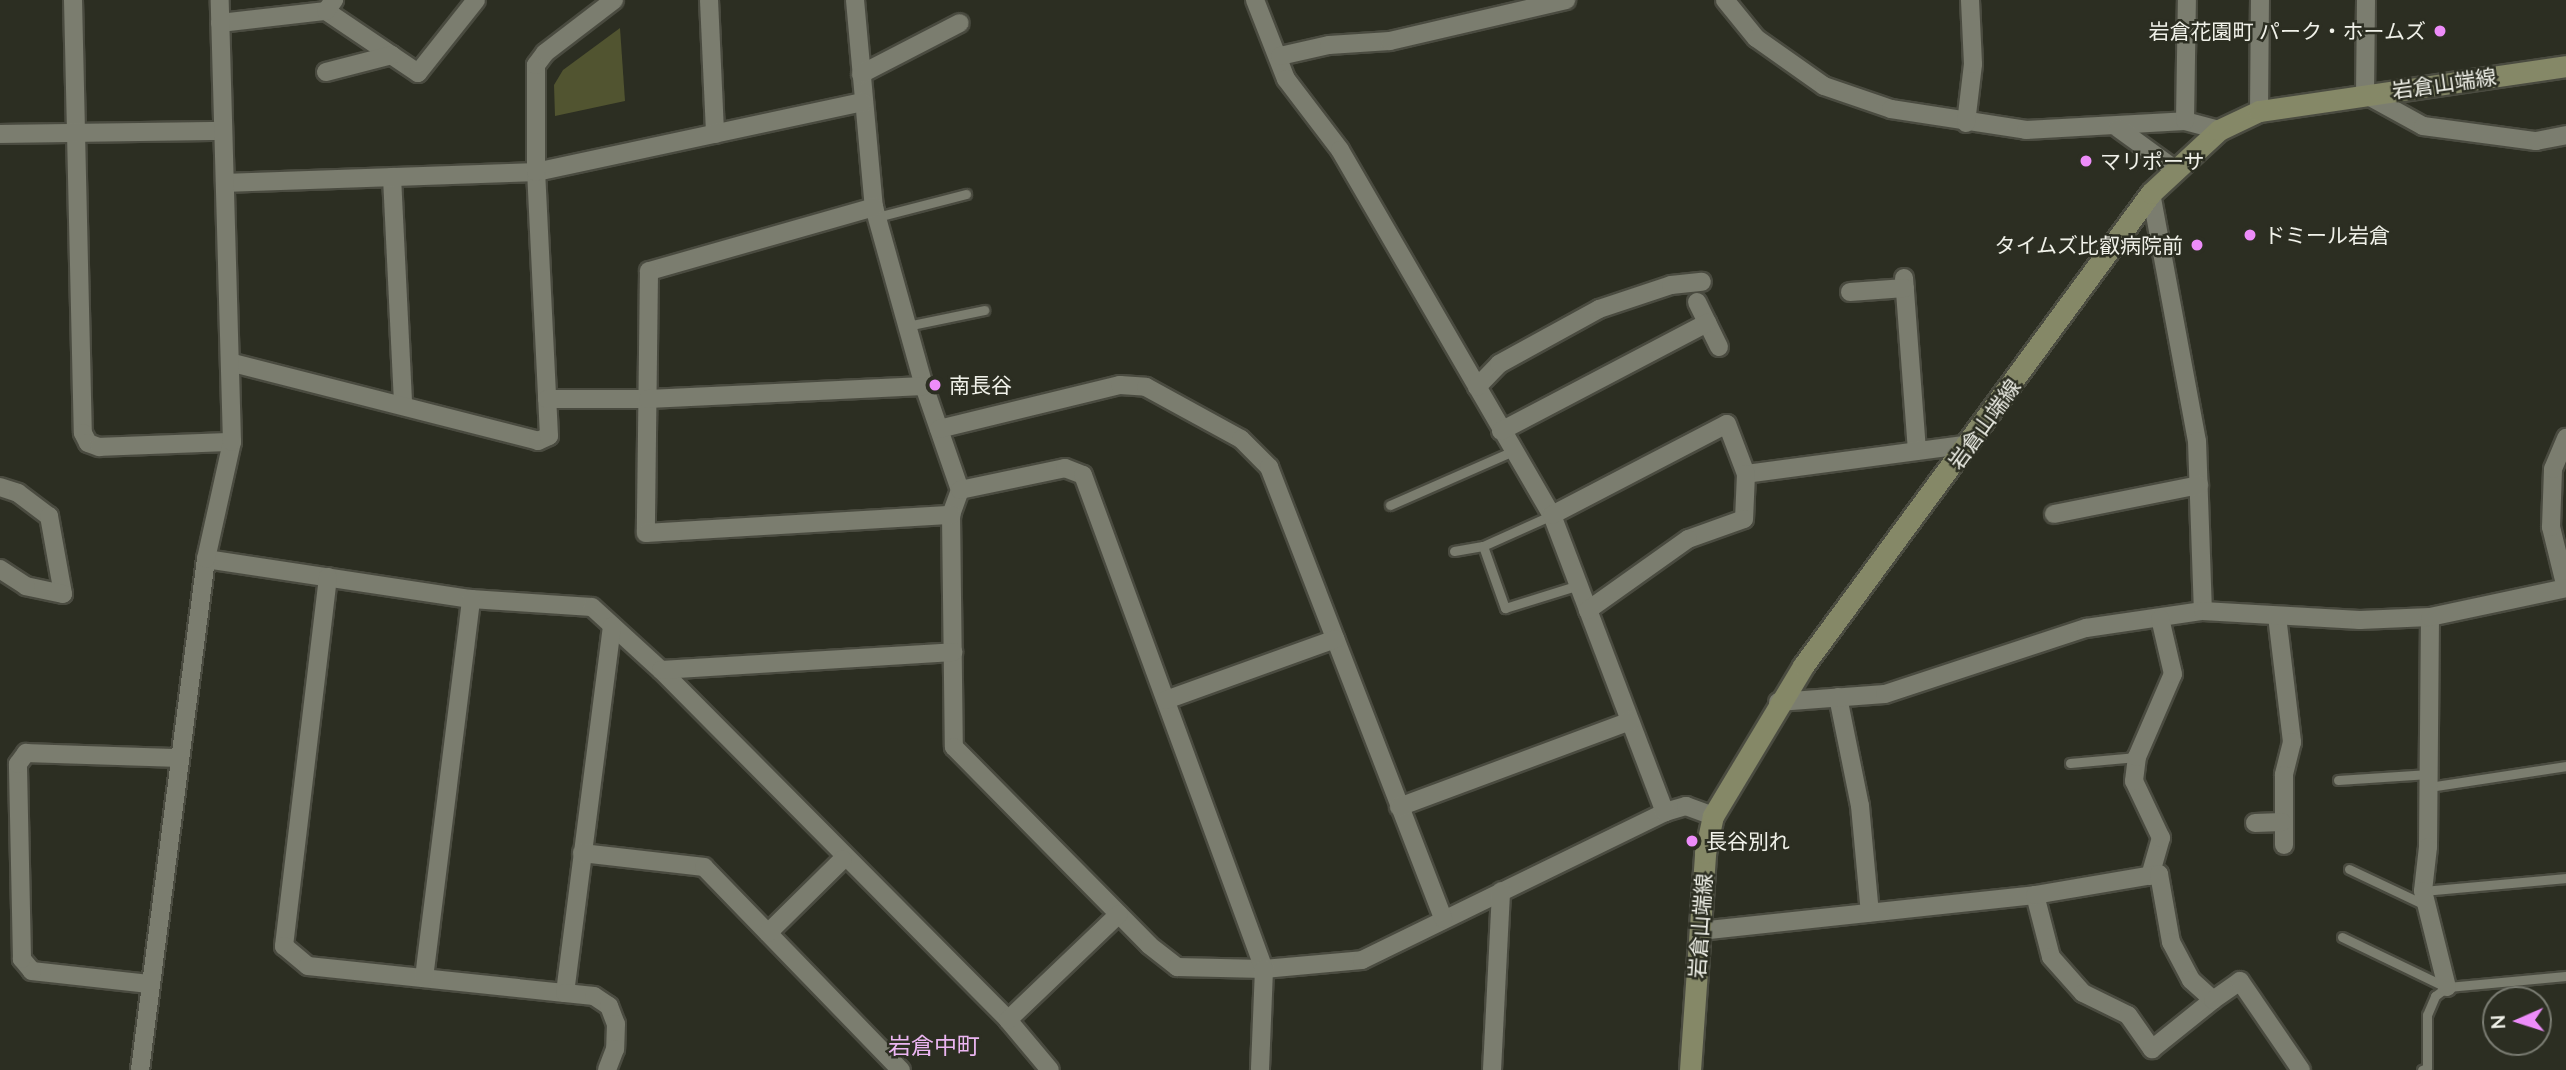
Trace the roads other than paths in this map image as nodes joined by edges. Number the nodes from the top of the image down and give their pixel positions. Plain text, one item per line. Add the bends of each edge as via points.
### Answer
1 (73, 0) edge
2 (220, 0) edge
3 (476, 0) edge
4 (614, 0) edge
5 (709, 0) edge
6 (855, 0) edge
7 (1255, 0) edge
8 (1566, 0) edge
9 (1725, 0) edge
10 (1970, 0) edge
11 (2187, 0) edge
12 (2260, 0) edge
13 (2366, 0) edge
14 (330, 6) edge
15 (220, 23) junction
16 (960, 23) dead end
17 (392, 55) junction
18 (1280, 55) junction
19 (2566, 66) edge
20 (326, 72) dead end
21 (861, 74) junction
22 (2365, 94) junction
23 (863, 102) junction
24 (2259, 111) junction
25 (2185, 121) junction
26 (1966, 123) junction
27 (2118, 128) junction
28 (2218, 130) junction
29 (220, 131) junction
30 (0, 134) edge
31 (79, 134) junction
32 (715, 134) junction
33 (2566, 135) edge
34 (2173, 168) junction
35 (536, 172) junction
36 (392, 177) junction
37 (225, 183) junction
38 (2151, 193) junction
39 (966, 194) dead end
40 (875, 212) junction
41 (1702, 282) dead end
42 (1850, 292) dead end
43 (1697, 302) dead end
44 (984, 310) dead end
45 (1707, 324) junction
46 (907, 326) junction
47 (1719, 347) dead end
48 (233, 363) junction
49 (924, 386) junction
50 (1477, 387) junction
51 (547, 399) junction
52 (648, 399) junction
53 (403, 403) junction
54 (939, 429) junction
55 (1501, 430) junction
56 (2566, 438) edge
57 (232, 442) junction
58 (1970, 444) junction
59 (1513, 451) junction
60 (1917, 451) junction
61 (1746, 474) junction
62 (2199, 485) junction
63 (0, 487) edge
64 (960, 490) junction
65 (1390, 505) dead end
66 (2054, 513) dead end
67 (951, 515) junction
68 (1552, 515) junction
69 (1483, 546) junction
70 (1454, 551) dead end
71 (206, 559) junction
72 (0, 569) edge
73 (328, 578) junction
74 (1578, 585) junction
75 (2566, 588) edge
76 (471, 599) junction
77 (1588, 610) junction
78 (2203, 611) junction
79 (2277, 616) junction
80 (2430, 617) junction
81 (2160, 618) junction
82 (612, 626) junction
83 (1335, 639) junction
84 (953, 652) junction
85 (661, 670) junction
86 (1838, 697) junction
87 (1166, 700) junction
88 (1778, 702) junction
89 (1630, 721) junction
90 (2137, 757) junction
91 (179, 758) junction
92 (2070, 763) dead end
93 (2566, 766) edge
94 (2338, 780) dead end
95 (2429, 781) junction
96 (1399, 807) junction
97 (1665, 812) junction
98 (1713, 816) junction
99 (2283, 822) junction
100 (2255, 823) dead end
101 (2284, 845) dead end
102 (582, 853) junction
103 (843, 859) junction
104 (2349, 869) dead end
105 (2150, 876) junction
106 (2566, 878) edge
107 (1501, 891) junction
108 (2035, 895) junction
109 (2425, 898) junction
110 (1870, 913) junction
111 (1119, 914) junction
112 (1443, 919) junction
113 (1699, 932) junction
114 (768, 933) junction
115 (2342, 937) dead end
116 (1264, 969) junction
117 (2566, 976) edge
118 (424, 978) junction
119 (149, 984) junction
120 (2447, 987) junction
121 (565, 993) junction
122 (2213, 1000) junction
123 (1008, 1020) junction
124 (140, 1070) edge
125 (607, 1070) edge
126 (901, 1070) edge
127 (1050, 1070) edge
128 (1260, 1070) edge
129 (1492, 1070) edge
130 (1690, 1070) edge
131 (2301, 1070) edge
132 (2422, 1070) edge

1 - 31 street
2 - 15 street
3 - 17 street via 418,73
4 - 35 street via 536,65
5 - 32 street
6 - 21 street
7 - 18 street
8 - 18 street via 1390,41 1329,45
9 - 26 street via 1756,38 1824,86 1891,109
10 - 26 street via 1973,64
11 - 25 street
12 - 24 street
13 - 22 street
14 - 15 street
14 - 17 street
15 - 29 street
16 - 21 street
17 - 20 street
18 - 50 street via 1286,79 1340,150
19 - 22 main road, 岩倉山端線
21 - 23 street
22 - 24 main road, 岩倉山端線
22 - 33 street via 2423,126 2536,141
23 - 32 street
23 - 40 street
24 - 28 main road, 岩倉山端線
25 - 27 street
25 - 28 street
26 - 27 street via 2026,130
27 - 34 street
28 - 34 main road, 岩倉山端線
29 - 31 street
29 - 37 street
30 - 31 street
31 - 57 street via 83,433 88,443 99,447
32 - 35 street
34 - 38 main road, 岩倉山端線
35 - 36 street
35 - 51 street
36 - 37 street
36 - 53 street
37 - 48 street
38 - 58 main road, 岩倉山端線
38 - 62 street via 2197,441
39 - 40 lane
40 - 46 street
40 - 52 street via 649,271
41 - 50 street via 1671,285 1599,309 1499,365
42 - 60 street via 1904,283
43 - 45 street
44 - 46 lane
45 - 47 street
45 - 55 street
46 - 49 street
48 - 53 street
48 - 57 street
49 - 52 street
49 - 54 street
50 - 55 street
51 - 52 street
51 - 53 street via 549,436 538,441
52 - 67 street via 646,533
54 - 64 street
54 - 83 street via 1119,385 1146,387 1241,439 1269,467
55 - 59 street
56 - 75 street via 2553,469 2552,527
57 - 71 street
58 - 60 street
58 - 88 main road, 岩倉山端線
59 - 65 lane
59 - 68 street
60 - 61 street
61 - 68 street via 1727,424
61 - 77 street via 1744,519 1688,539
62 - 66 street
62 - 78 street
63 - 72 street via 18,493 49,516 63,594 26,586
64 - 67 street
64 - 87 street via 1065,468 1083,475
67 - 84 street
68 - 69 lane
68 - 74 street
69 - 70 lane
69 - 74 lane via 1505,608
71 - 73 street
71 - 91 street
73 - 76 street
73 - 118 street via 284,946 308,966
74 - 77 street
75 - 80 street
76 - 82 street via 592,607
76 - 118 street
77 - 89 street
78 - 79 street
78 - 81 street
79 - 80 street
79 - 99 street via 2292,742 2284,775
80 - 95 street
81 - 86 street via 2086,628 1885,694
81 - 90 street via 2173,674
82 - 85 street
82 - 102 street
83 - 87 street
83 - 96 street
84 - 85 street
84 - 111 street via 954,747
85 - 103 street
86 - 88 street
86 - 110 street via 1860,806
87 - 116 street
88 - 98 main road, 岩倉山端線
89 - 96 street
89 - 97 street
90 - 92 lane
90 - 105 street via 2134,781 2161,838
91 - 119 street
91 - 119 street via 26,753 18,764 22,959 32,971
93 - 95 lane
94 - 95 lane
95 - 109 street
96 - 112 street
97 - 98 street via 1686,806
97 - 107 street
98 - 113 main road, 岩倉山端線 via 1705,853
99 - 100 street
99 - 101 street
102 - 114 street via 704,867
102 - 121 street
103 - 114 street
103 - 123 street
104 - 109 lane
105 - 108 street
105 - 122 street via 2159,874 2171,942 2192,980
106 - 109 lane
107 - 112 street
107 - 129 street
108 - 110 street
108 - 122 street via 2051,957 2083,993 2128,1014 2152,1049
109 - 120 street
110 - 113 street
111 - 116 street via 1177,967
111 - 123 street
112 - 116 street via 1362,960
113 - 130 main road, 岩倉山端線
114 - 126 street
115 - 120 lane
116 - 128 street
117 - 120 lane
118 - 121 street
119 - 124 street
120 - 132 lane via 2435,996 2427,1015 2427,1068
121 - 125 street via 594,996 609,1006 616,1024 615,1049
122 - 131 street via 2241,981
123 - 127 street

